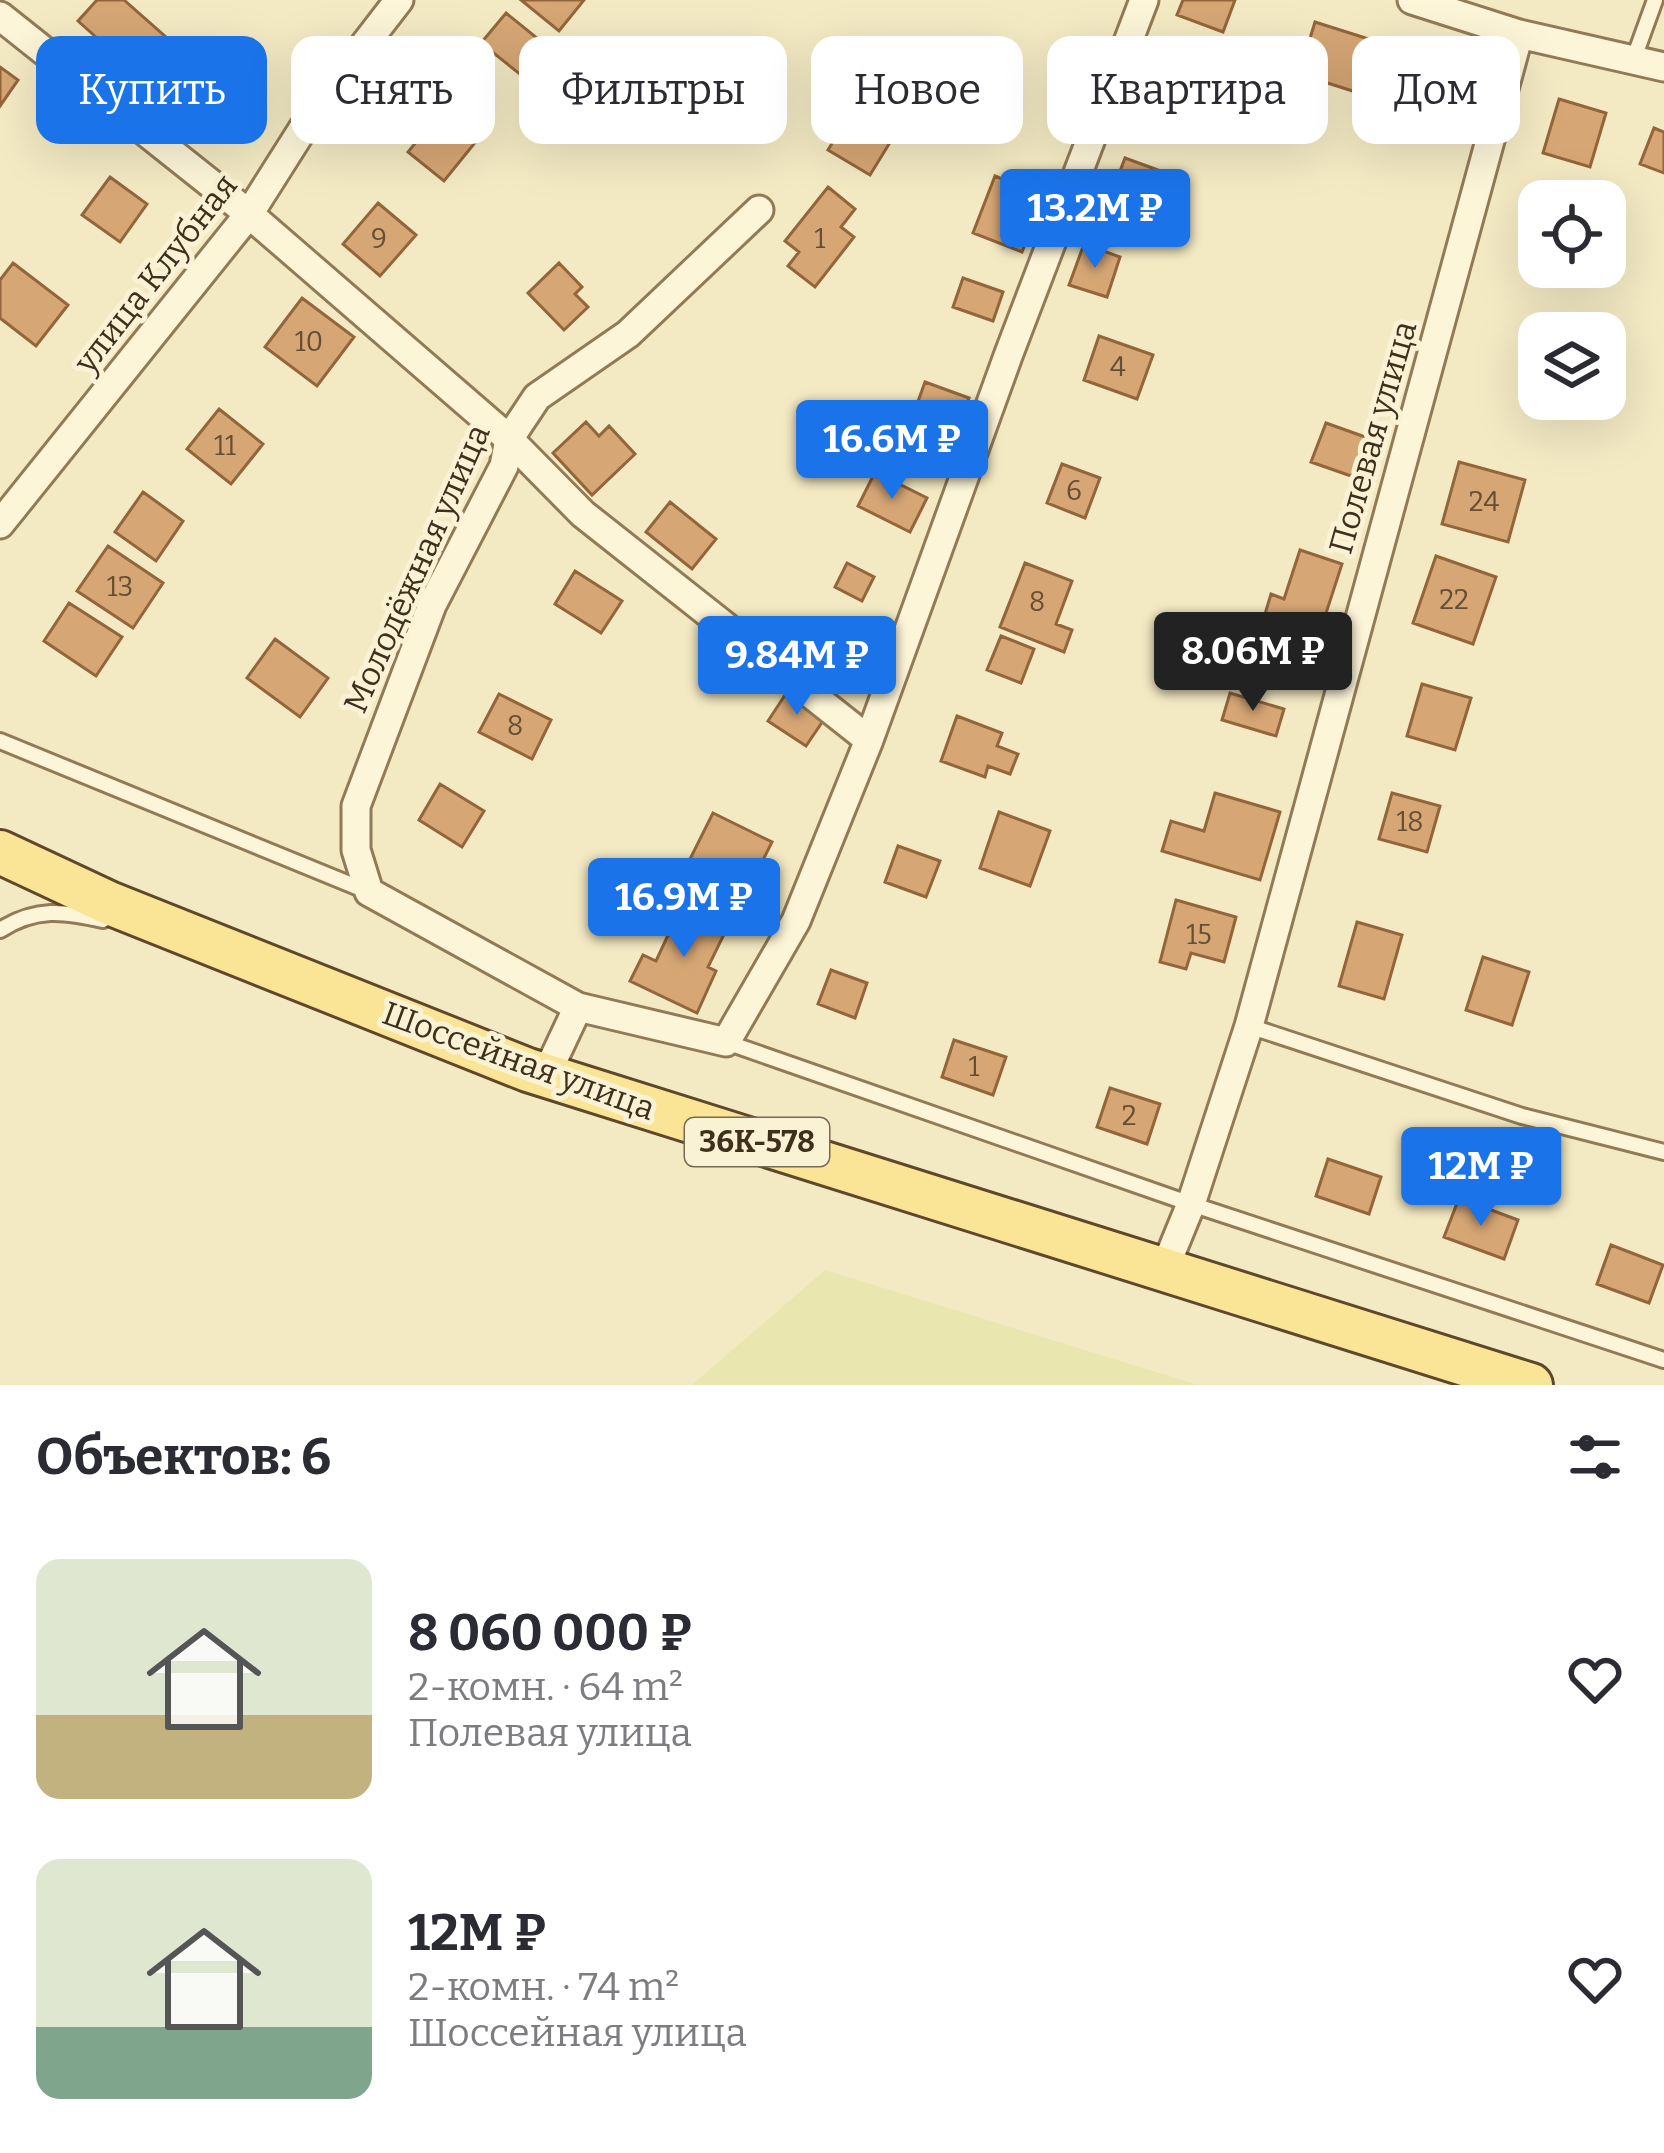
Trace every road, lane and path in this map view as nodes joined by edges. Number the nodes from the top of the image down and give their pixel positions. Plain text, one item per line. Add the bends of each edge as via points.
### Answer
1 (1144, 0) edge
2 (1412, 0) edge
3 (1655, 0) edge
4 (396, 1) edge
5 (0, 16) edge
6 (1520, 34) junction
7 (1634, 58) junction
8 (1664, 67) edge
9 (759, 210) dead end
10 (249, 214) junction
11 (509, 440) junction
12 (0, 524) edge
13 (869, 740) junction
14 (0, 741) edge
15 (0, 852) edge
16 (369, 892) junction
17 (0, 930) edge
18 (216, 946) junction
19 (578, 1007) junction
20 (1249, 1026) junction
21 (726, 1042) junction
22 (545, 1076) junction
23 (1664, 1152) edge
24 (1191, 1204) junction
25 (1164, 1270) junction
26 (1664, 1360) edge
27 (1531, 1385) edge

1 - 13 street
2 - 6 street
3 - 7 lane
4 - 10 street, улица Клубная
5 - 10 street
6 - 7 street
6 - 20 street, Полевая улица
7 - 8 street
9 - 11 street, Молодёжная улица via 628,334 537,397
10 - 11 street
10 - 12 street, улица Клубная
11 - 13 street via 583,514
11 - 16 street, Молодёжная улица via 504,466 432,605 356,806 356,850
13 - 21 street via 796,921
14 - 16 lane
15 - 18 main road, Шоссейная улица / 36К-578
16 - 19 street
17 - 18 lane via 56,910
18 - 22 main road, Шоссейная улица / 36К-578
19 - 21 street
19 - 22 street
20 - 23 lane via 1522,1116
20 - 24 street, Полевая улица
21 - 24 lane
22 - 25 main road, Шоссейная улица / 36К-578
24 - 25 street, Полевая улица
24 - 26 lane
25 - 27 main road, Шоссейная улица / 36К-578

